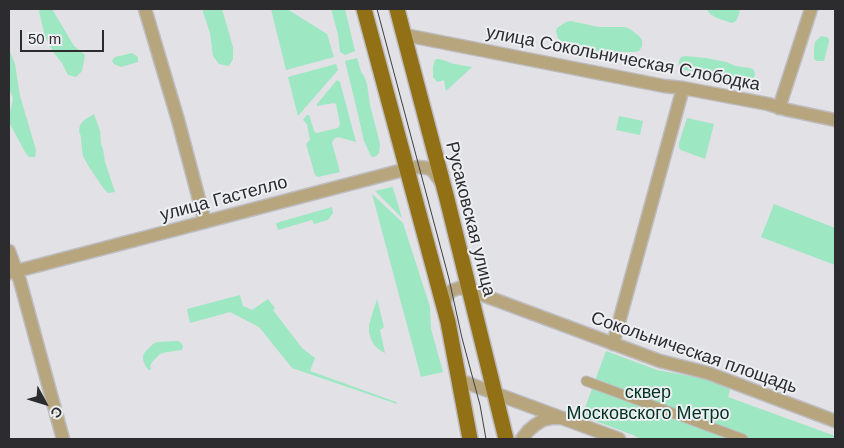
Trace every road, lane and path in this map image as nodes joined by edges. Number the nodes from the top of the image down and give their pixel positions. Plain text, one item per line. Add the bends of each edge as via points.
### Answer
1 (145, 9) edge
2 (364, 9) edge
3 (397, 9) edge
4 (811, 9) edge
5 (404, 35) junction
6 (683, 88) junction
7 (779, 108) junction
8 (835, 120) edge
9 (407, 169) junction
10 (442, 184) junction
11 (204, 222) junction
12 (9, 251) edge
13 (12, 272) edge
14 (469, 290) junction
15 (444, 306) junction
16 (613, 344) junction
17 (459, 380) junction
18 (586, 381) dead end
19 (495, 393) junction
20 (562, 418) junction
21 (835, 421) edge
22 (63, 439) edge
23 (470, 439) edge
24 (506, 439) edge
25 (522, 439) edge
26 (619, 439) edge
27 (743, 439) edge

1 - 11 street
2 - 9 main road
3 - 5 main road, Русаковская улица
4 - 7 street
5 - 6 street, улица Сокольническая Слободка
5 - 10 main road, Русаковская улица
6 - 7 street, улица Сокольническая Слободка
6 - 16 street
7 - 8 street, улица Сокольническая Слободка
9 - 10 street, улица Гастелло via 428,168
9 - 11 street, улица Гастелло
9 - 15 main road
10 - 14 main road, Русаковская улица
11 - 13 street, улица Гастелло
12 - 13 street
13 - 22 street via 20,281
14 - 15 street via 459,288 451,291
14 - 16 street, Сокольническая площадь
14 - 19 main road, Русаковская улица
15 - 17 main road
16 - 21 street, Сокольническая площадь via 660,361 708,373
17 - 19 street
17 - 23 main road
18 - 27 street
19 - 20 street
19 - 24 main road, Русаковская улица
20 - 25 street via 535,424
20 - 26 street

